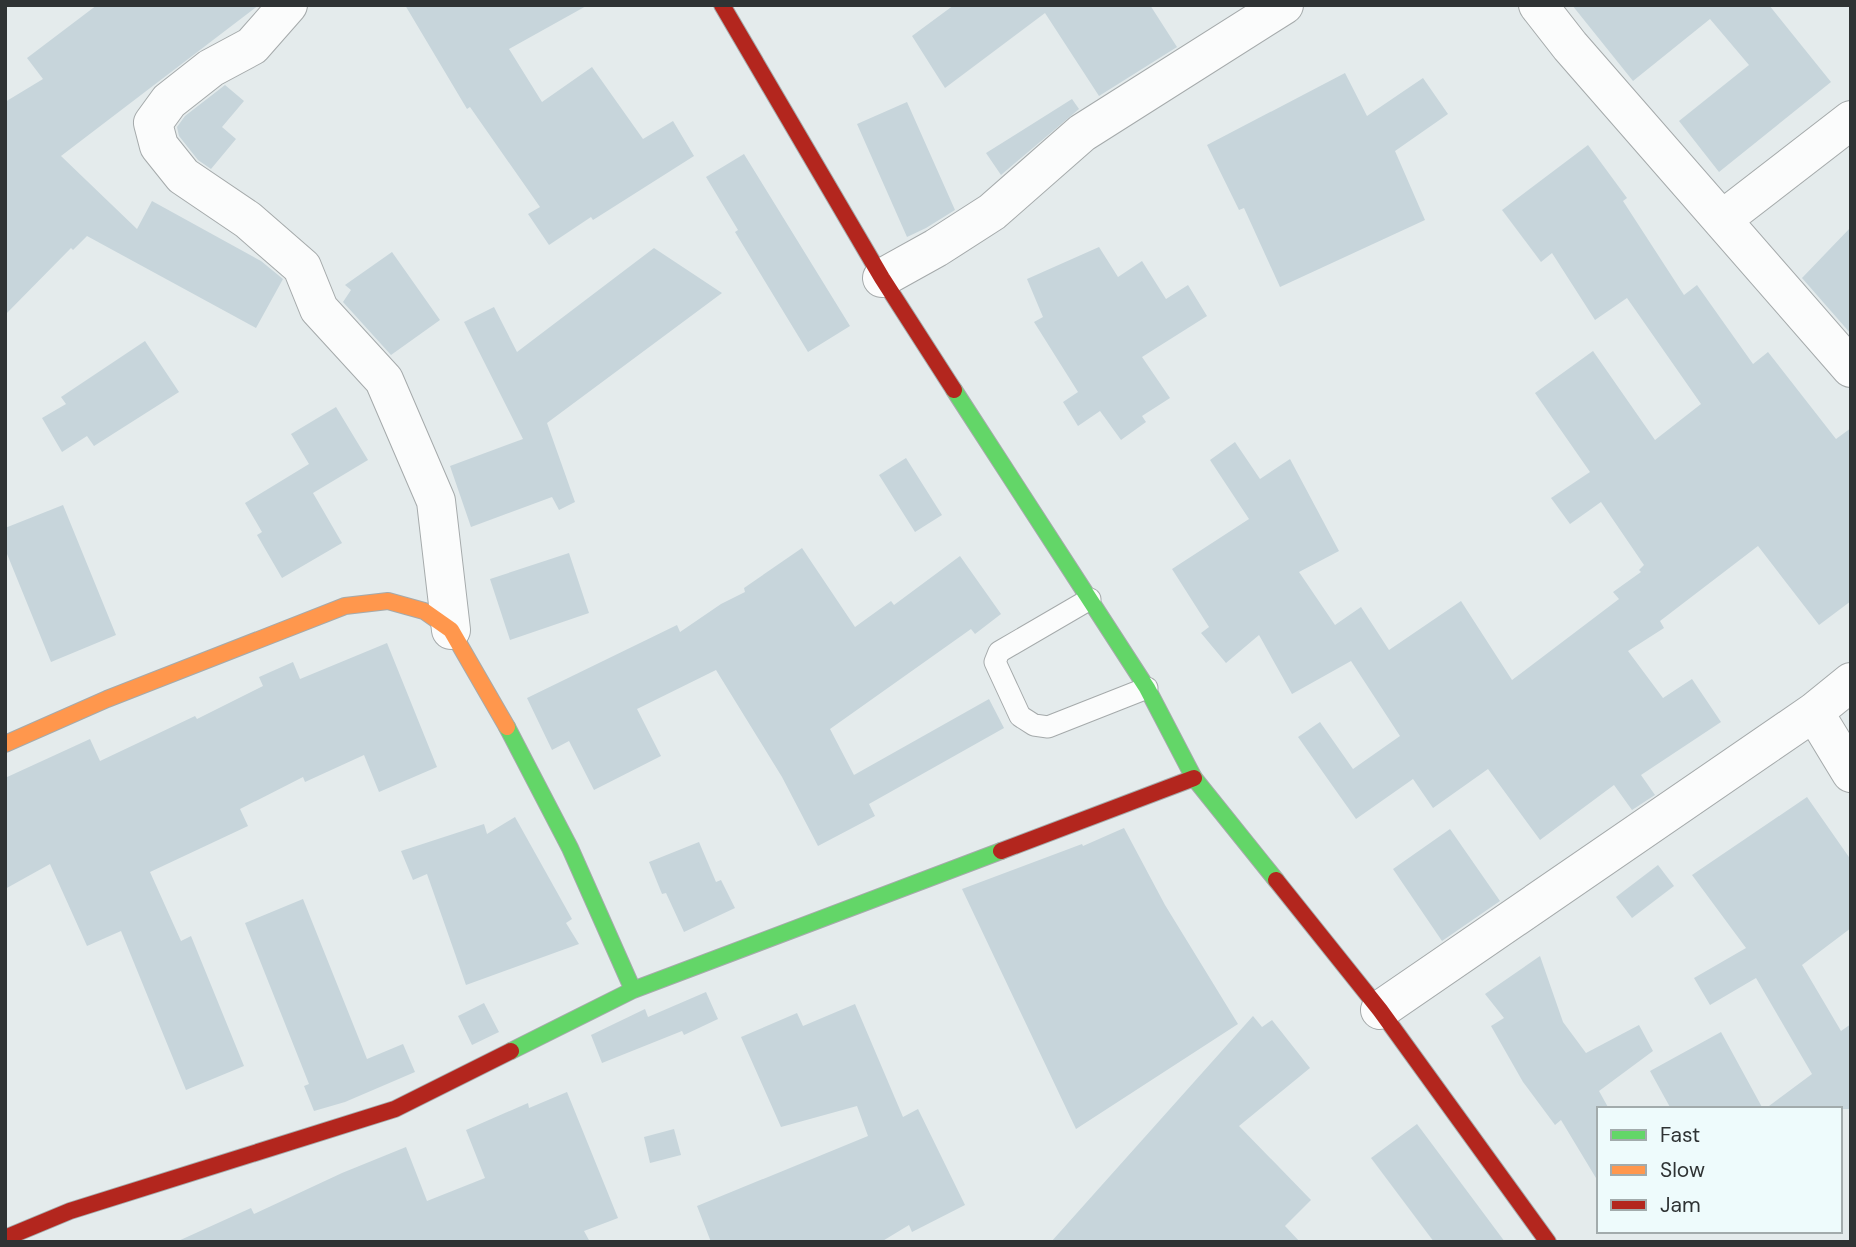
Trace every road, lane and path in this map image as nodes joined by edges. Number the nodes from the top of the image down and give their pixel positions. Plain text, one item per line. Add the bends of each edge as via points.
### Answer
1 (288, 5) edge
2 (722, 5) edge
3 (1284, 5) edge
4 (1538, 5) edge
5 (1851, 120) edge
6 (1723, 219) junction
7 (882, 278) junction
8 (1851, 368) edge
9 (1090, 599) junction
10 (451, 629) junction
11 (1851, 682) edge
12 (1147, 688) junction
13 (1814, 712) junction
14 (5, 744) edge
15 (1851, 773) edge
16 (1194, 778) junction
17 (633, 990) junction
18 (1380, 1010) junction
19 (5, 1238) edge
20 (1548, 1242) edge

1 - 10 street via 252,46 211,68 169,101 153,123 159,146 183,176 248,220 302,267 319,309 384,380 436,501
2 - 7 street
3 - 7 street via 1082,133 992,212
4 - 6 street
5 - 6 street
6 - 8 street
7 - 9 street
9 - 12 street
9 - 12 lane via 999,652 995,662 1020,716 1048,727
10 - 14 street via 424,611 388,601 345,606
10 - 17 street via 570,848
11 - 13 street
12 - 16 street
13 - 15 street
13 - 18 street
16 - 17 street
16 - 18 street
17 - 19 street via 395,1109 70,1211
18 - 20 street

